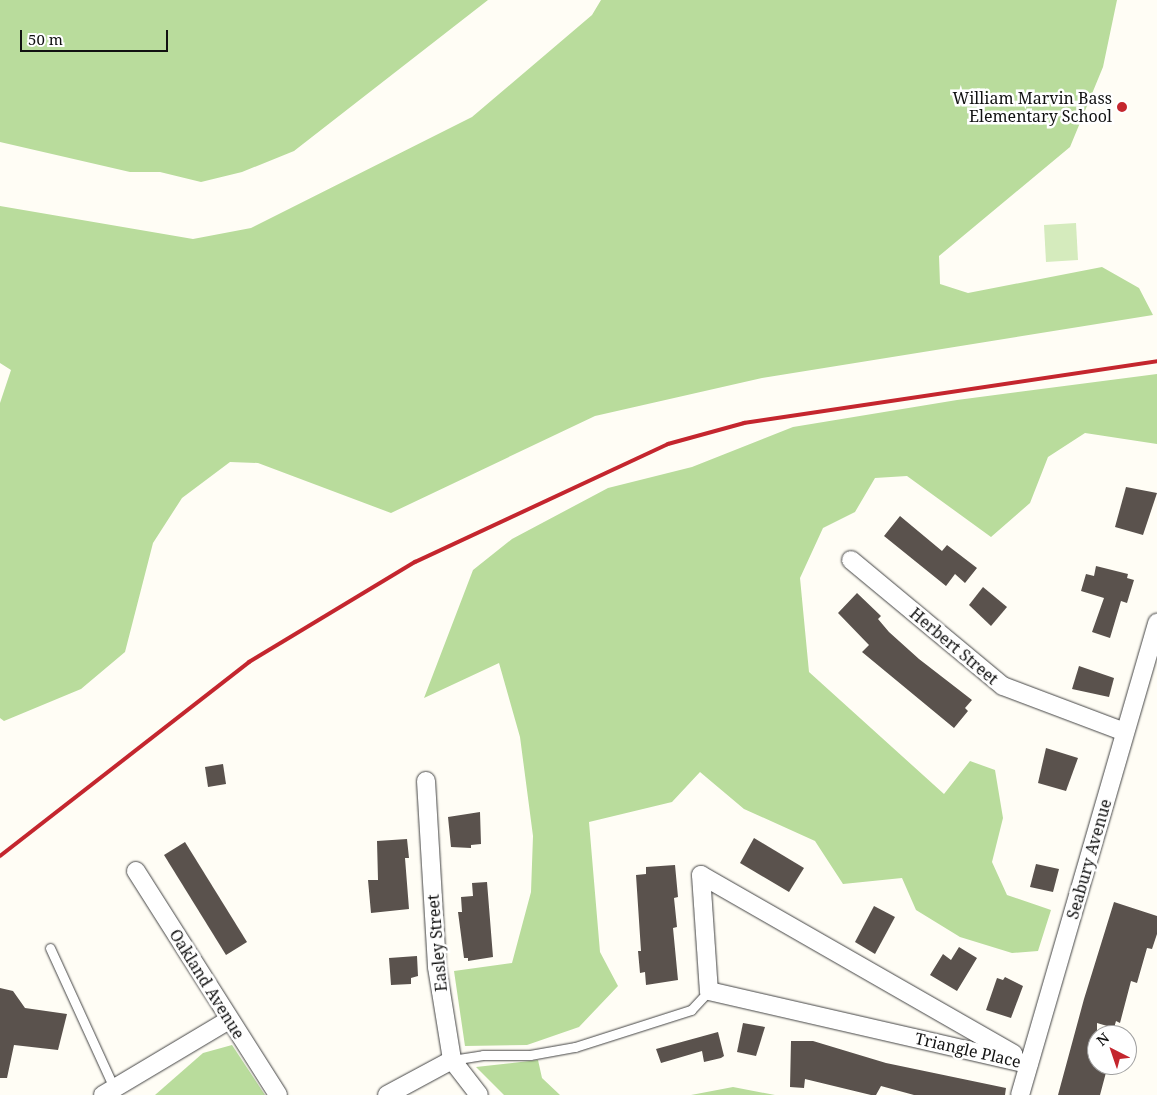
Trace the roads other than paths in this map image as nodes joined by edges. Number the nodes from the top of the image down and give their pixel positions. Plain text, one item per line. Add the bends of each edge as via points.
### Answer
1 (851, 560) dead end
2 (1157, 622) edge
3 (1125, 732) junction
4 (426, 781) dead end
5 (136, 871) dead end
6 (50, 948) dead end
7 (709, 991) junction
8 (229, 1020) junction
9 (452, 1060) junction
10 (1029, 1064) junction
11 (108, 1092) edge
12 (278, 1095) edge
13 (387, 1095) edge
14 (479, 1095) edge
15 (1020, 1095) edge

1 - 3 street, Herbert Street via 1003,686
2 - 3 street, Seabury Avenue
3 - 10 street, Seabury Avenue
4 - 9 street, Easley Street via 437,967
5 - 8 street, Oakland Avenue
6 - 11 lane
7 - 9 lane via 691,1010 575,1047 530,1055 483,1055
7 - 10 street, Triangle Place
7 - 10 street, Triangle Place via 701,875
8 - 11 street
8 - 12 street, Oakland Avenue
9 - 13 street
9 - 14 street, Easley Street
10 - 15 street, Seabury Avenue

